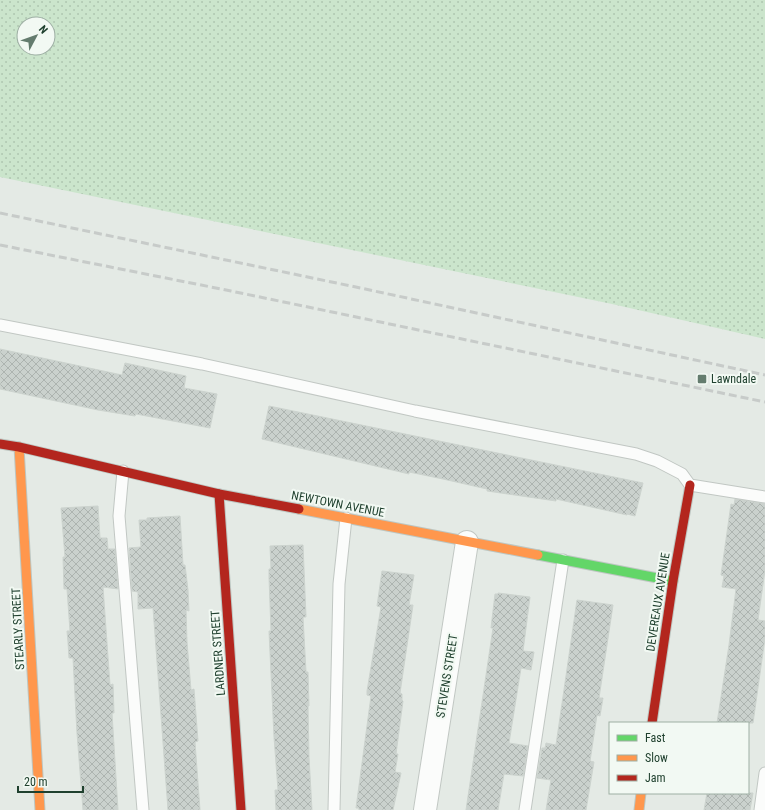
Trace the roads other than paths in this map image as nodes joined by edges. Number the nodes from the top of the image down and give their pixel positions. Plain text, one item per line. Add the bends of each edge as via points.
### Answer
1 (0, 325) edge
2 (0, 444) edge
3 (19, 447) junction
4 (123, 471) junction
5 (690, 485) junction
6 (219, 494) junction
7 (765, 498) edge
8 (346, 518) junction
9 (467, 542) junction
10 (563, 560) junction
11 (673, 581) junction
12 (652, 722) edge
13 (765, 773) edge
14 (642, 794) edge
15 (40, 810) edge
16 (143, 810) edge
17 (241, 810) edge
18 (334, 810) edge
19 (425, 810) edge
20 (525, 810) edge
21 (639, 810) edge
22 (760, 810) edge

1 - 5 lane via 636,454 682,474
2 - 3 street, NEWTOWN AVENUE
3 - 4 street, NEWTOWN AVENUE
3 - 15 street, STEARLY STREET
4 - 6 street, NEWTOWN AVENUE
4 - 16 lane via 119,516
5 - 7 lane
5 - 11 street, DEVEREAUX AVENUE
6 - 8 street, NEWTOWN AVENUE
6 - 17 street, LARDNER STREET
8 - 9 street, NEWTOWN AVENUE
8 - 18 lane via 339,584
9 - 10 street, NEWTOWN AVENUE
9 - 19 street, STEVENS STREET
10 - 11 street, NEWTOWN AVENUE
10 - 20 lane
11 - 12 street, DEVEREAUX AVENUE
13 - 22 lane
14 - 21 street

